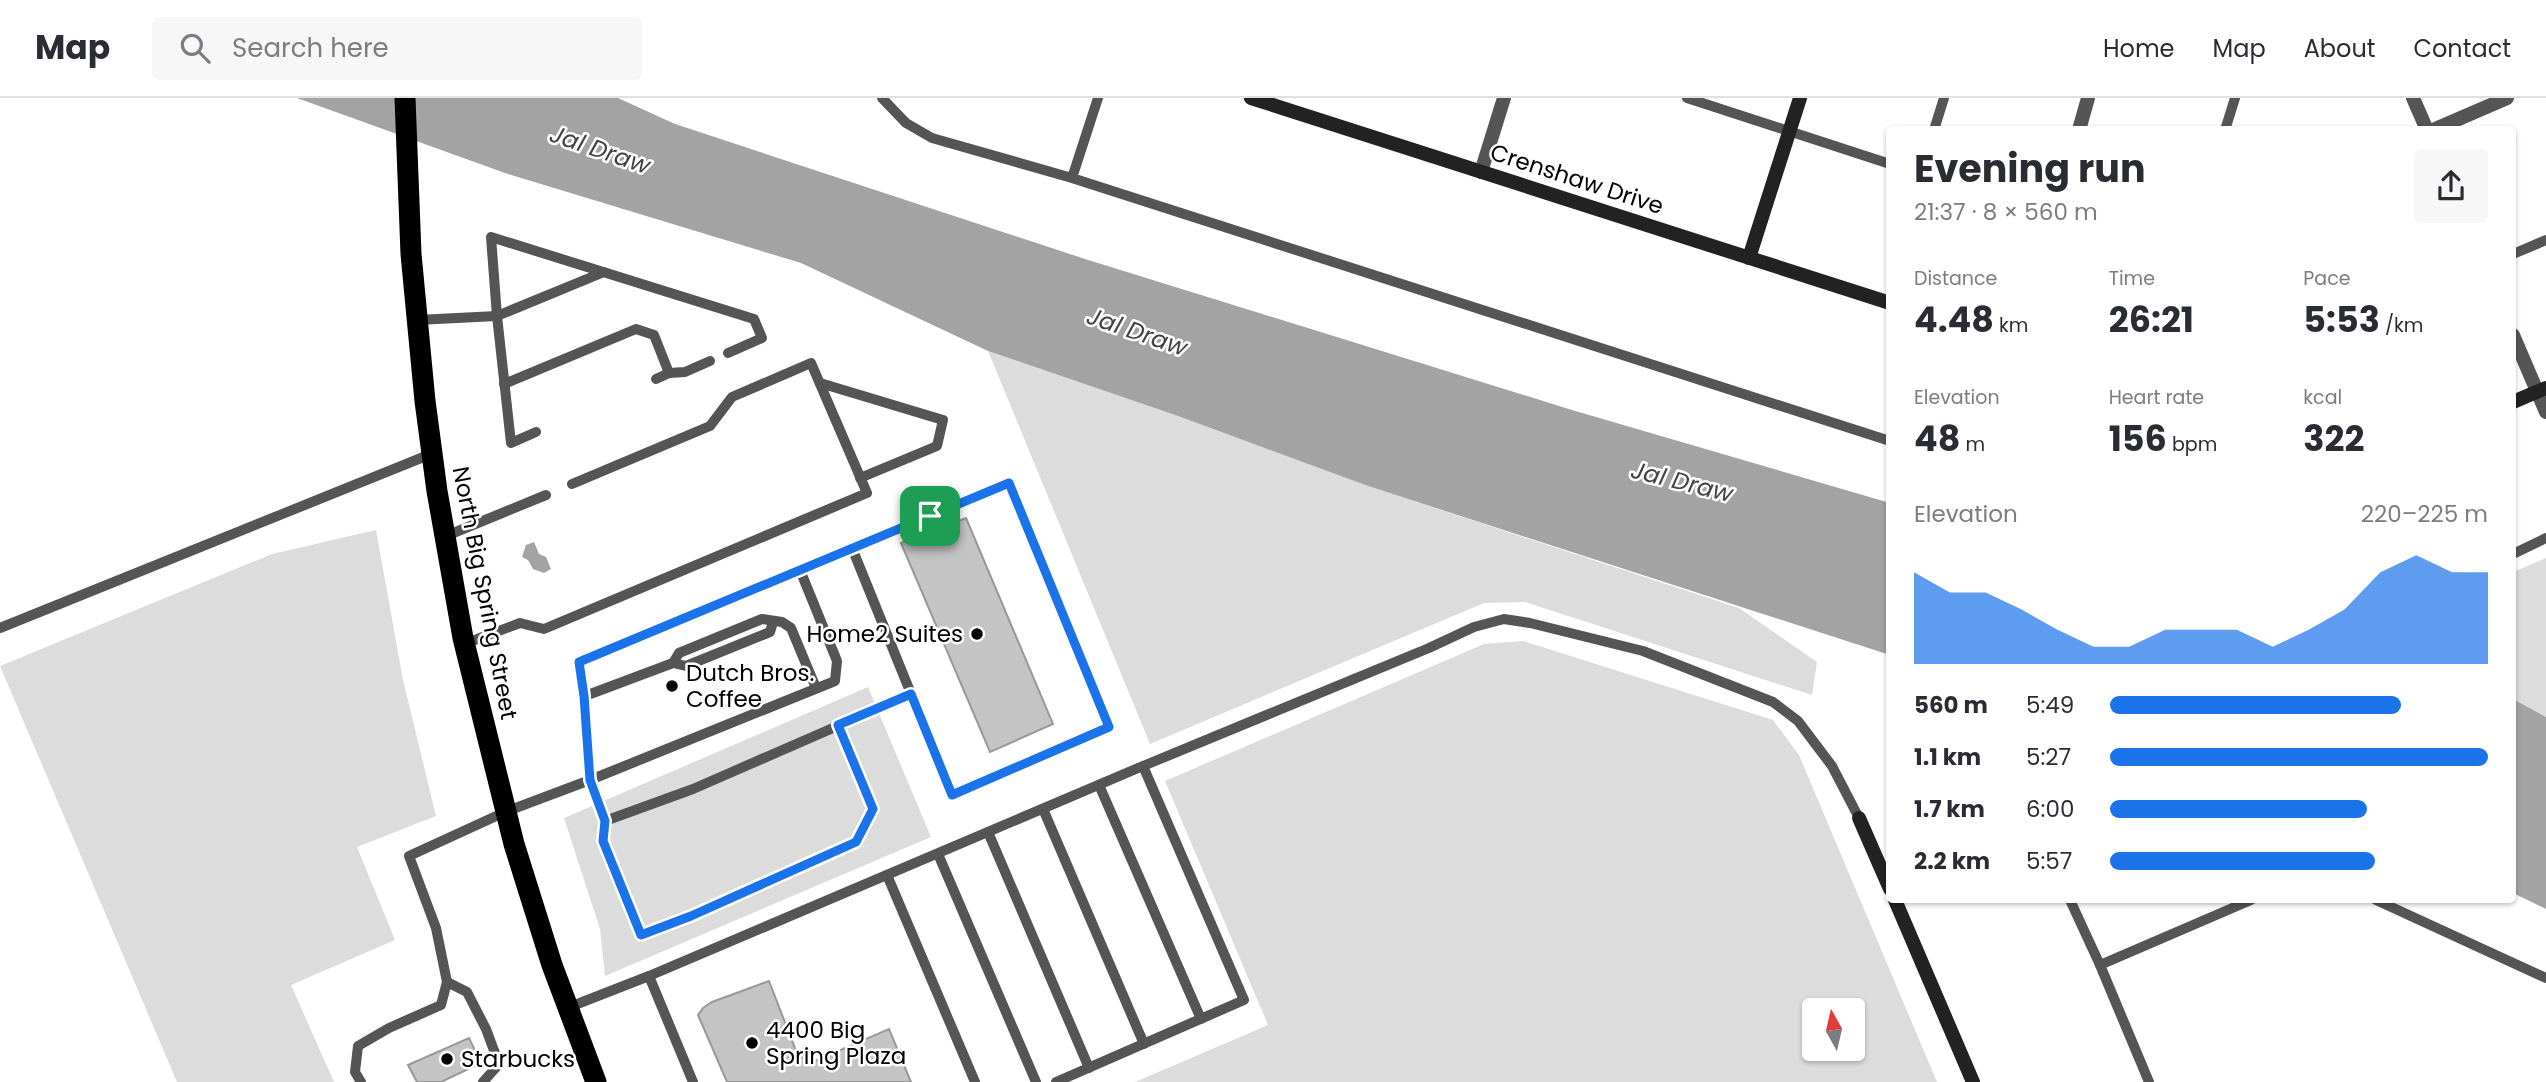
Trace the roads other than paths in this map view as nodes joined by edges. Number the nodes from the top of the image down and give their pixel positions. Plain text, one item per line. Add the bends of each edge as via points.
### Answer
1 (405, 98) edge
2 (881, 98) edge
3 (1098, 98) edge
4 (1251, 98) edge
5 (1504, 98) edge
6 (1687, 98) edge
7 (1800, 98) edge
8 (1944, 98) edge
9 (2088, 98) edge
10 (2235, 98) edge
11 (2413, 98) edge
12 (2507, 98) edge
13 (1935, 126) edge
14 (2080, 126) edge
15 (2226, 126) edge
16 (2425, 126) edge
17 (2442, 126) edge
18 (1790, 131) junction
19 (1886, 163) edge
20 (1481, 172) junction
21 (1072, 178) junction
22 (2546, 240) edge
23 (2516, 253) edge
24 (1749, 258) junction
25 (605, 271) junction
26 (1886, 302) edge
27 (497, 316) junction
28 (417, 320) junction
29 (2516, 341) edge
30 (728, 353) dead end
31 (710, 361) dead end
32 (669, 373) junction
33 (656, 379) dead end
34 (820, 383) junction
35 (505, 384) junction
36 (2541, 389) edge
37 (2516, 401) edge
38 (2546, 412) edge
39 (536, 432) dead end
40 (1886, 440) edge
41 (432, 453) junction
42 (860, 478) junction
43 (572, 484) dead end
44 (546, 495) dead end
45 (446, 536) junction
46 (2546, 538) edge
47 (852, 548) junction
48 (2516, 553) edge
49 (800, 570) junction
50 (0, 628) edge
51 (464, 644) junction
52 (816, 688) junction
53 (911, 694) junction
54 (584, 696) junction
55 (838, 725) junction
56 (1143, 766) junction
57 (590, 780) junction
58 (1100, 785) junction
59 (1043, 809) junction
60 (505, 812) junction
61 (1859, 817) joint
62 (605, 821) junction
63 (988, 832) junction
64 (938, 854) junction
65 (887, 875) junction
66 (1886, 880) edge
67 (1896, 903) edge
68 (2071, 903) edge
69 (2244, 903) edge
70 (2383, 903) edge
71 (2101, 965) junction
72 (649, 976) junction
73 (2546, 978) edge
74 (447, 982) junction
75 (567, 1009) junction
76 (1201, 1019) junction
77 (1144, 1044) junction
78 (1089, 1068) junction
79 (360, 1082) edge
80 (483, 1082) edge
81 (596, 1082) edge
82 (693, 1082) edge
83 (975, 1082) edge
84 (1036, 1082) edge
85 (1056, 1082) edge
86 (1973, 1082) edge
87 (2149, 1082) edge

1 - 28 highway, North Big Spring Street
2 - 21 lane via 932,138
3 - 21 lane
4 - 20 street, Crenshaw Drive
5 - 20 street
6 - 18 lane
7 - 18 street
8 - 13 lane
9 - 14 street
10 - 15 lane
11 - 16 street
12 - 17 street
18 - 19 lane
18 - 24 street
20 - 24 street, Crenshaw Drive
21 - 40 lane
22 - 23 lane
24 - 26 street, Crenshaw Drive
25 - 27 lane
25 - 27 lane via 491,237
25 - 30 lane via 754,319 762,338
27 - 28 lane
27 - 35 lane
28 - 41 highway, North Big Spring Street
29 - 36 street
31 - 32 lane via 685,372
32 - 33 lane
32 - 35 lane via 654,335 636,329
34 - 42 lane
34 - 42 lane via 943,420 937,446
34 - 43 lane via 811,363 732,397 710,426
35 - 39 lane via 511,443
36 - 37 street
36 - 38 street
41 - 45 highway, North Big Spring Street
41 - 50 lane
42 - 51 lane via 867,492 544,629 520,623
44 - 45 lane
45 - 51 highway, North Big Spring Street
46 - 48 lane
47 - 49 lane
47 - 53 lane
47 - 53 lane via 1009,483 1109,727 952,795
49 - 52 lane via 837,661 835,681
49 - 54 lane via 579,662
51 - 60 highway, North Big Spring Street
52 - 54 lane via 791,628 762,619 679,653 673,663
52 - 57 lane
53 - 55 lane
54 - 57 lane
55 - 62 lane via 693,789
55 - 62 lane via 873,809 856,842 691,916 641,935 603,841
56 - 58 lane
56 - 61 lane via 1474,627 1504,619 1643,652 1773,702 1798,721 1823,754
56 - 76 lane via 1244,1000
57 - 60 lane
57 - 62 lane
58 - 59 lane
58 - 76 lane
59 - 63 lane
59 - 77 lane
60 - 74 lane via 409,856 436,928
60 - 75 highway, North Big Spring Street
61 - 66 street
63 - 64 lane
63 - 78 lane
64 - 65 lane
64 - 84 lane
65 - 72 lane
65 - 83 lane
67 - 86 street
68 - 71 lane
69 - 71 lane
70 - 73 lane
71 - 87 lane
72 - 75 lane
72 - 82 lane
74 - 79 lane via 441,1005 358,1046 355,1072
74 - 80 lane via 467,992 491,1040 499,1064
75 - 81 highway, North Big Spring Street
76 - 77 lane
77 - 78 lane
78 - 85 lane

